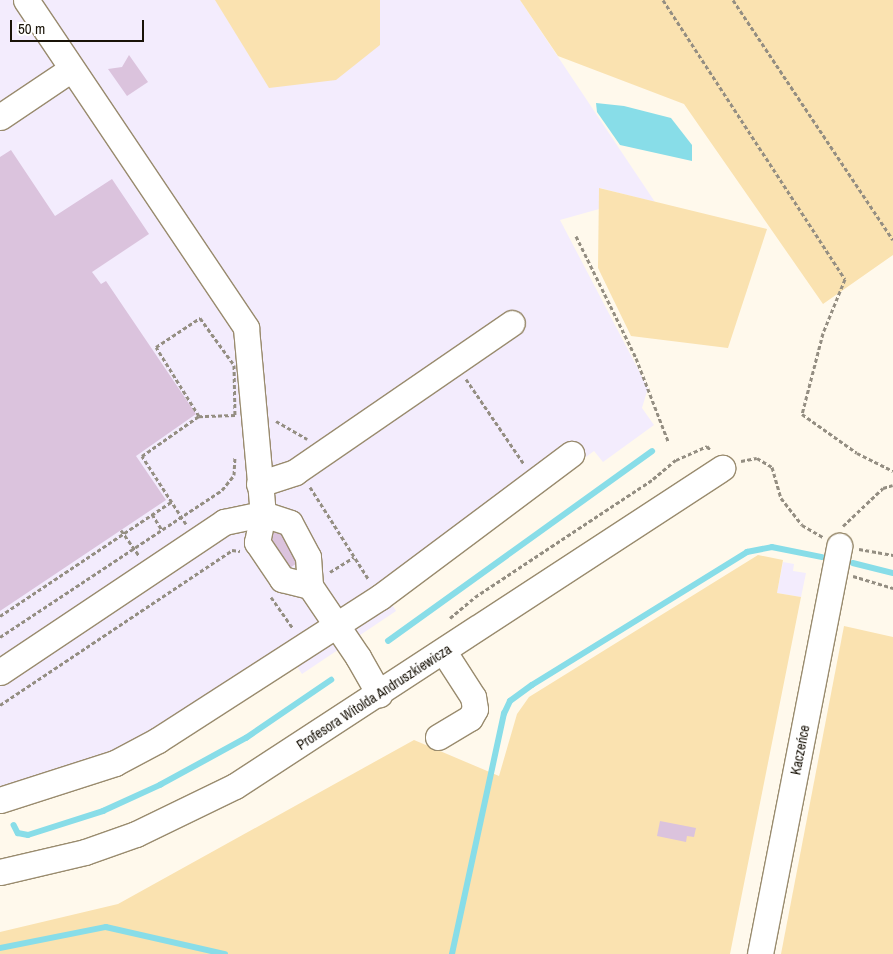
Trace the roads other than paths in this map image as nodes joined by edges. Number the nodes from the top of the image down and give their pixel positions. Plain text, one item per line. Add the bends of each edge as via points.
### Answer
1 (26, 0) edge
2 (70, 70) junction
3 (0, 117) edge
4 (512, 323) dead end
5 (571, 454) dead end
6 (722, 468) dead end
7 (259, 484) junction
8 (263, 514) junction
9 (837, 556) road end
10 (310, 586) junction
11 (337, 626) junction
12 (444, 652) junction
13 (0, 672) edge
14 (378, 694) junction
15 (438, 737) dead end
16 (0, 800) edge
17 (0, 872) edge
18 (760, 954) edge

1 - 2 street
2 - 3 street
2 - 7 street via 246,328 241,419
4 - 7 street via 295,472
5 - 11 street
6 - 12 street, Profesora Witolda Andruszkiewicza
7 - 8 street
8 - 10 street via 290,523 308,558
8 - 10 street via 257,542 282,579
8 - 13 street via 224,522
9 - 18 street, Kaczeńce
10 - 11 street
11 - 14 street
11 - 16 street via 191,720 114,763
12 - 14 street, Profesora Witolda Andruszkiewicza
12 - 15 street via 473,697 475,709 470,718
14 - 17 street, Profesora Witolda Andruszkiewicza via 235,786 185,812 85,852

